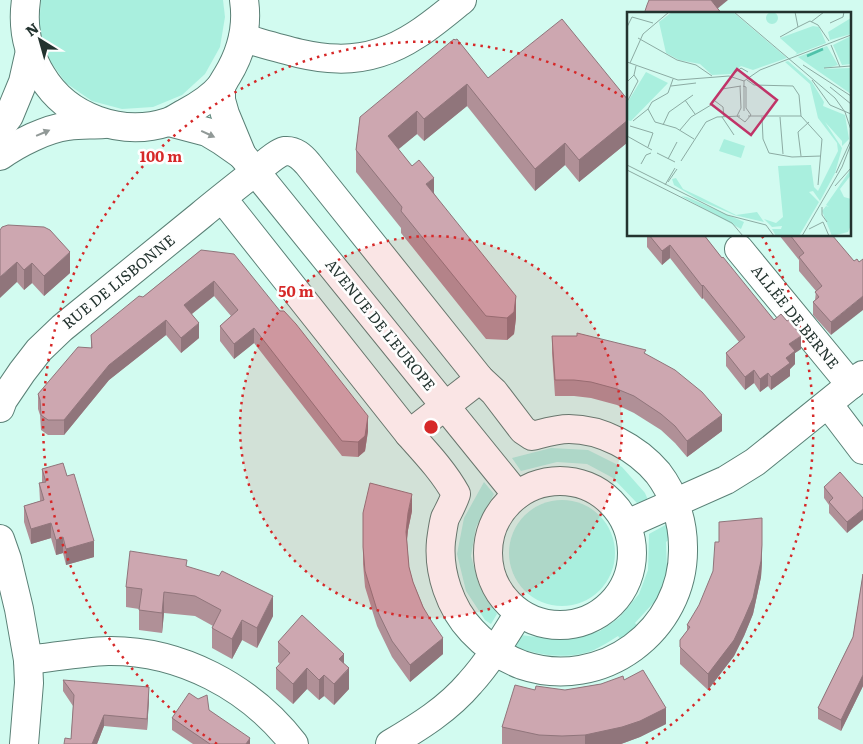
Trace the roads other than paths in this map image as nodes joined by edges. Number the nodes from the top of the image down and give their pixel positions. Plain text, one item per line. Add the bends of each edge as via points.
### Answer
1 (26, 0) edge
2 (244, 0) edge
3 (462, 0) edge
4 (243, 38) junction
5 (30, 51) junction
6 (221, 86) junction
7 (169, 122) junction
8 (107, 124) junction
9 (0, 128) edge
10 (0, 156) edge
11 (249, 164) junction
12 (222, 198) junction
13 (739, 249) dead end
14 (480, 379) junction
15 (857, 380) edge
16 (828, 404) junction
17 (445, 406) junction
18 (0, 408) edge
19 (409, 434) junction
20 (863, 450) edge
21 (516, 495) junction
22 (674, 503) junction
23 (627, 524) junction
24 (0, 539) edge
25 (519, 613) junction
26 (495, 651) junction
27 (28, 660) junction
28 (24, 744) edge
29 (294, 744) edge
30 (390, 744) edge

1 - 5 street via 26,40
2 - 4 street
3 - 4 street via 416,35 373,55 355,59 301,54
4 - 6 street via 235,63
5 - 8 street via 48,86 66,104
5 - 9 street via 23,82 9,116
6 - 7 street via 196,107
6 - 11 street, AVENUE DE L'EUROPE via 223,107
7 - 8 street via 128,127
7 -> 11 street, AVENUE DE L'EUROPE via 207,132
10 -> 8 street via 48,130
11 - 12 street, RUE DE LISBONNE
11 - 14 street, RUE DE LISBONNE via 269,161 284,151 300,156
11 - 17 street, AVENUE DE L'EUROPE
12 - 18 street, RUE DE LISBONNE via 44,344
12 - 19 street
13 - 15 street, ALLÉE DE BERNE
14 - 17 street
14 - 22 street via 523,430 532,436 567,429 582,430 624,445 658,473
15 - 16 street
16 - 20 street
16 - 22 street via 726,480
17 - 19 street
17 - 21 street, AVENUE DE L'EUROPE
19 - 26 street via 456,494 444,520 441,542 446,587 467,626
21 - 23 street via 546,482 563,480 579,483 608,498
21 - 25 street via 498,515 488,541 488,555 489,568 500,594
22 - 23 street
22 - 26 street via 683,535 680,580 662,620 647,637 609,662 588,669 543,670 522,665
23 - 25 street via 632,542 628,579 606,609 591,619 563,625 536,621
24 - 27 street via 19,609
25 - 26 street
26 - 30 street via 456,698
27 - 28 street
27 - 29 street via 108,652 132,652 171,660 230,685 264,711

